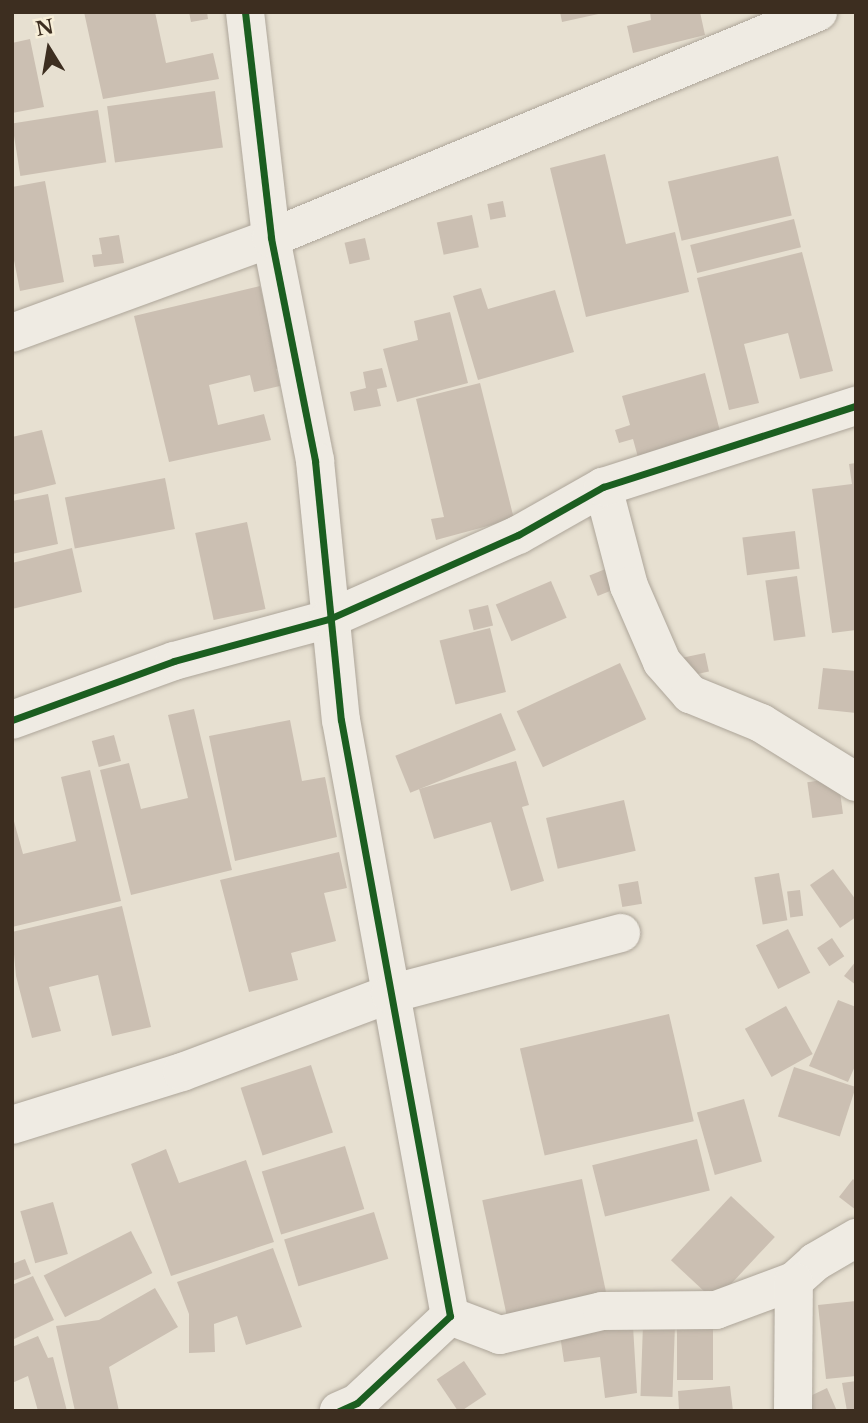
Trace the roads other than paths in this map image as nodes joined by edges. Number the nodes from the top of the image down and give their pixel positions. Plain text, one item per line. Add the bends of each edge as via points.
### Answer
1 (245, 12) edge
2 (818, 12) edge
3 (271, 238) junction
4 (12, 333) edge
5 (856, 406) edge
6 (603, 487) junction
7 (329, 620) junction
8 (12, 720) edge
9 (856, 782) edge
10 (621, 933) dead end
11 (390, 994) junction
12 (12, 1125) edge
13 (856, 1238) edge
14 (794, 1281) junction
15 (450, 1317) junction
16 (339, 1411) edge
17 (793, 1411) edge

1 - 3 street
2 - 3 street
3 - 4 street
3 - 7 street via 315,461
5 - 6 street
6 - 7 street via 518,535
6 - 9 street via 629,586 662,662 690,694 761,723
7 - 8 street via 174,661
7 - 11 street via 341,720
10 - 11 street
11 - 12 street via 182,1072
11 - 15 street
13 - 14 street via 814,1262
14 - 15 street via 716,1310 602,1311 500,1335
14 - 17 street
15 - 16 street via 357,1403

